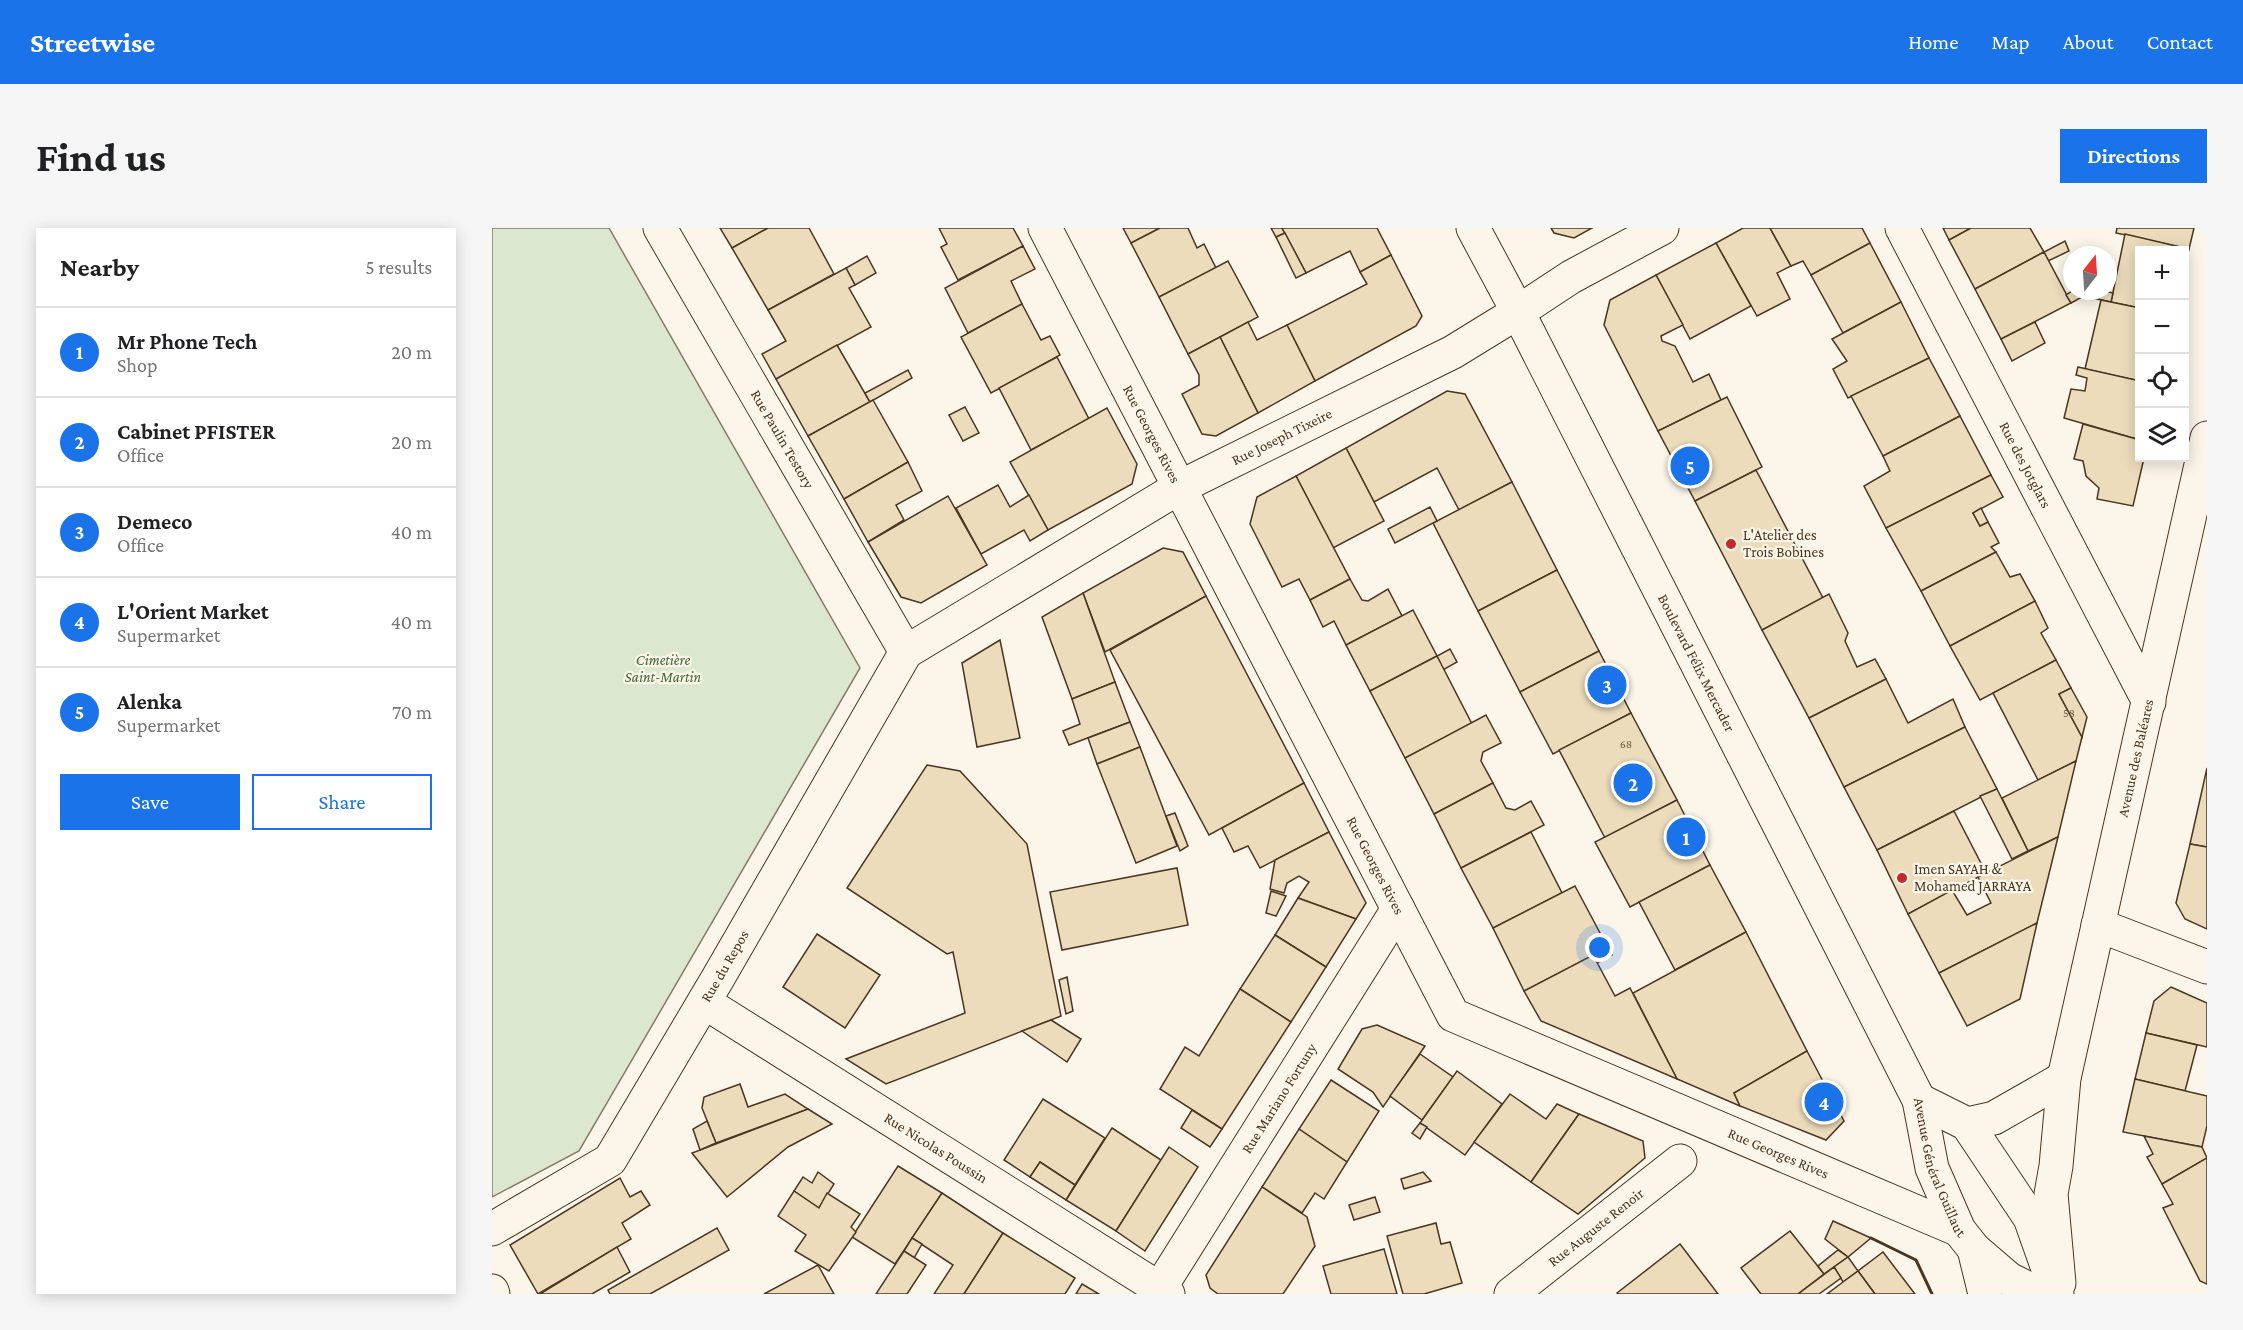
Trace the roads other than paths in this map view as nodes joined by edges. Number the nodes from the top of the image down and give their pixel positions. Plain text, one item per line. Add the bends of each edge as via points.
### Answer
1 (660, 228) edge
2 (1045, 228) edge
3 (1473, 228) edge
4 (1662, 228) edge
5 (1902, 228) edge
6 (1518, 312) junction
7 (2207, 438) edge
8 (1180, 488) junction
9 (2195, 554) edge
10 (906, 652) junction
11 (2149, 702) junction
12 (1398, 909) junction
13 (2098, 925) junction
14 (2207, 967) edge
15 (704, 1002) junction
16 (2064, 1078) junction
17 (1919, 1100) junction
18 (1967, 1124) junction
19 (1680, 1161) dead end
20 (492, 1229) edge
21 (1966, 1240) junction
22 (1164, 1291) edge
23 (1511, 1294) edge
24 (1985, 1294) edge
25 (2039, 1294) edge
26 (2058, 1294) edge

1 - 10 street, Rue Paulin Testory
2 - 8 street, Rue Georges Rives
3 - 6 street, Boulevard Félix Mercader
4 - 6 street, Rue Joseph Tixeire via 1571,277
5 - 11 street, Rue des Jotglars
6 - 8 street, Rue Joseph Tixeire via 1453,351
6 - 17 street, Boulevard Félix Mercader
7 - 9 street, Avenue des Baléares
8 - 10 street, Rue Joseph Tixeire
8 - 12 street, Rue Georges Rives
9 - 11 street, Avenue des Baléares
10 - 15 street, Rue du Repos
11 - 13 street, Avenue des Baléares
12 - 21 street, Rue Georges Rives via 1453,1015
12 - 22 street, Rue Mariano Fortuny
13 - 14 street
13 - 16 street, Avenue des Baléares
15 - 20 street, Rue du Repos via 610,1160
15 - 22 street, Rue Nicolas Poussin
16 - 18 street via 1994,1118
16 - 26 street, Avenue des Baléares via 2050,1194
17 - 18 street, Avenue Général Guillaut
17 - 21 street, Avenue Général Guillaut via 1932,1168
18 - 26 street, Avenue Général Guillaut via 2030,1218
19 - 23 street, Rue Auguste Renoir
21 - 24 street, Avenue Général Guillaut
21 - 25 street via 2009,1279

